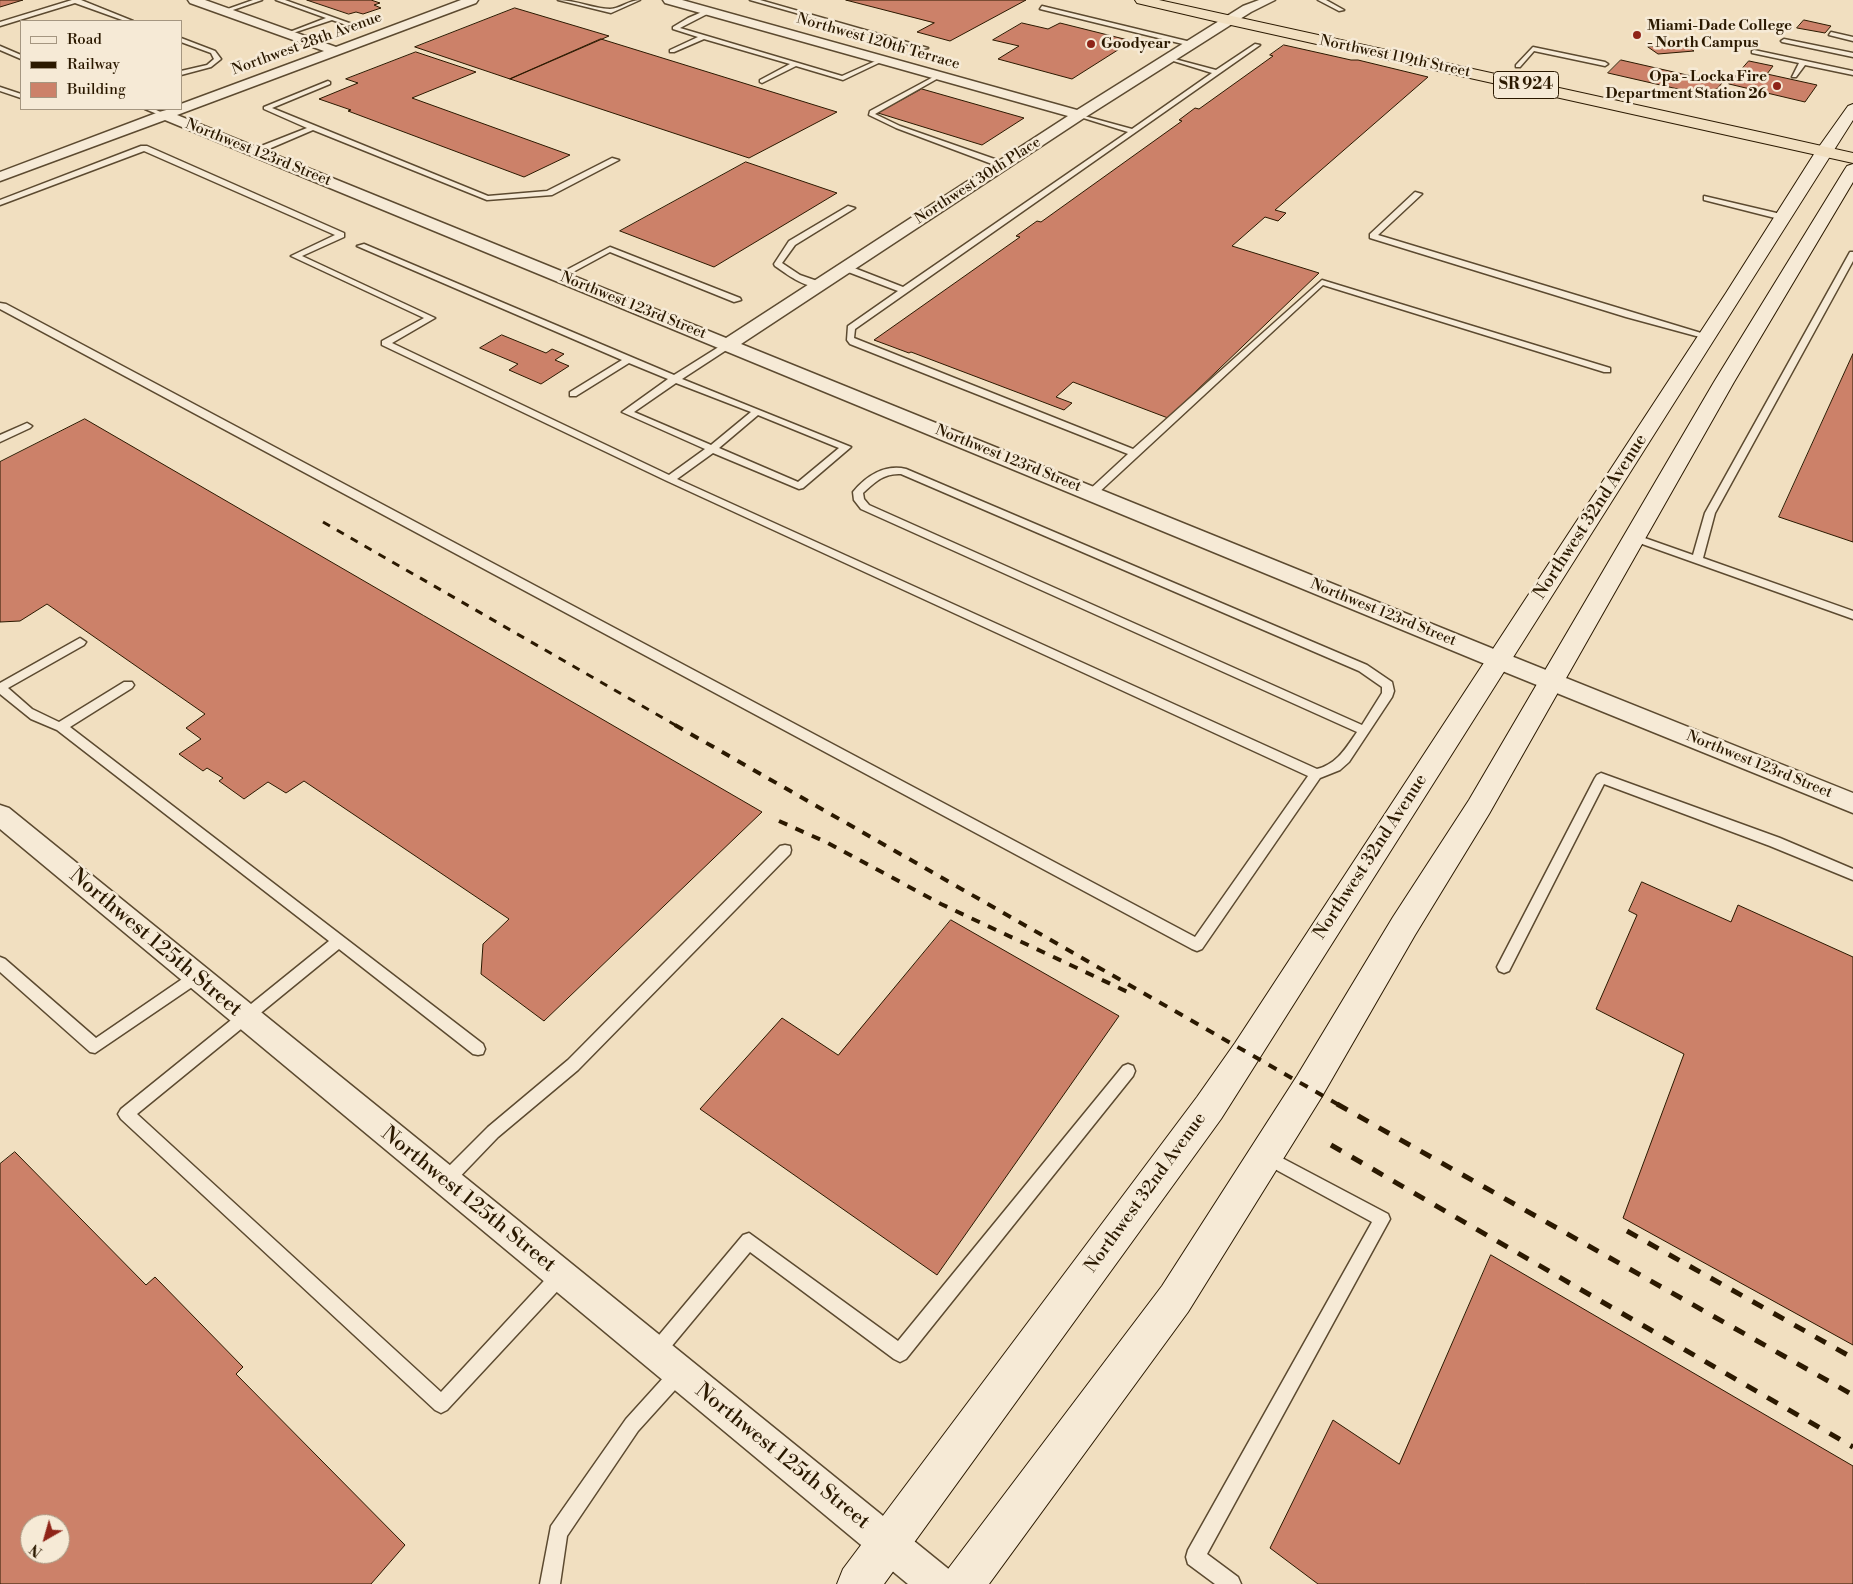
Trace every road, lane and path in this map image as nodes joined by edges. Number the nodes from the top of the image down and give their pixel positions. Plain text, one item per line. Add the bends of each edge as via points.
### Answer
1 (194, 0) edge
2 (259, 0) edge
3 (279, 0) edge
4 (472, 0) edge
5 (560, 0) edge
6 (637, 0) edge
7 (669, 0) edge
8 (754, 0) edge
9 (1142, 0) edge
10 (1269, 0) edge
11 (1321, 0) edge
12 (76, 1) edge
13 (1227, 4) dead end
14 (1248, 4) edge
15 (1042, 8) dead end
16 (1341, 10) dead end
17 (225, 11) junction
18 (709, 11) junction
19 (1275, 15) dead end
20 (21, 18) junction
21 (332, 18) junction
22 (28, 20) edge
23 (127, 20) edge
24 (1228, 20) junction
25 (0, 24) edge
26 (349, 24) dead end
27 (289, 34) junction
28 (1831, 34) dead end
29 (703, 36) junction
30 (1853, 39) edge
31 (182, 40) edge
32 (1784, 41) dead end
33 (1191, 44) junction
34 (1257, 45) dead end
35 (0, 48) edge
36 (925, 48) dead end
37 (336, 51) junction
38 (672, 51) dead end
39 (1754, 52) dead end
40 (1853, 55) edge
41 (20, 57) edge
42 (1169, 58) junction
43 (882, 60) junction
44 (1803, 62) junction
45 (795, 64) junction
46 (1605, 64) dead end
47 (1513, 65) joint
48 (1539, 70) dead end
49 (182, 73) edge
50 (1218, 73) junction
51 (1853, 73) edge
52 (939, 76) junction
53 (1794, 76) dead end
54 (762, 81) dead end
55 (328, 83) dead end
56 (0, 89) edge
57 (20, 96) edge
58 (182, 105) edge
59 (1853, 109) edge
60 (168, 110) edge
61 (1079, 115) junction
62 (313, 128) junction
63 (1133, 131) junction
64 (1817, 131) dead end
65 (1835, 135) junction
66 (1853, 139) edge
67 (1824, 151) junction
68 (254, 152) junction
69 (1853, 158) edge
70 (615, 160) dead end
71 (1003, 165) junction
72 (1853, 169) edge
73 (0, 176) edge
74 (1418, 194) dead end
75 (1707, 198) dead end
76 (0, 203) edge
77 (851, 208) dead end
78 (1782, 217) junction
79 (361, 246) dead end
80 (1853, 254) edge
81 (846, 268) junction
82 (559, 276) junction
83 (820, 285) junction
84 (904, 290) junction
85 (737, 300) dead end
86 (0, 306) edge
87 (1707, 336) junction
88 (728, 345) junction
89 (628, 359) junction
90 (1607, 370) dead end
91 (675, 379) junction
92 (573, 394) dead end
93 (757, 412) junction
94 (28, 426) dead end
95 (0, 439) edge
96 (712, 449) junction
97 (1134, 453) junction
98 (670, 479) junction
99 (1092, 493) junction
100 (1635, 538) junction
101 (1697, 559) junction
102 (1853, 614) edge
103 (80, 642) dead end
104 (1498, 660) junction
105 (1551, 681) junction
106 (128, 685) dead end
107 (0, 688) edge
108 (61, 727) junction
109 (1364, 730) junction
110 (1316, 774) junction
111 (1853, 802) edge
112 (0, 815) edge
113 (785, 850) dead end
114 (1853, 875) edge
115 (339, 941) junction
116 (0, 963) edge
117 (1504, 967) dead end
118 (196, 977) junction
119 (245, 1018) junction
120 (478, 1049) dead end
121 (1128, 1071) dead end
122 (1266, 1156) junction
123 (445, 1181) junction
124 (560, 1276) junction
125 (655, 1353) junction
126 (679, 1373) junction
127 (888, 1543) junction
128 (550, 1584) edge
129 (858, 1584) edge
130 (938, 1584) edge
131 (963, 1584) edge
132 (1231, 1584) edge

1 - 17 street
2 - 17 lane
3 - 21 lane
4 - 37 street, Northwest 28th Avenue
5 - 6 lane via 611,11
7 - 18 street, Northwest 120th Terrace
8 - 36 lane
9 - 24 highway, Northwest 119th Street / SR 924
10 - 14 street, Northwest 30th Place
11 - 16 lane
12 - 20 lane
12 - 23 lane
13 - 14 highway
14 - 19 highway
14 - 24 street, Northwest 30th Place
15 - 33 lane
17 - 27 street
18 - 29 lane via 675,28
18 - 43 street, Northwest 120th Terrace
20 - 22 lane
20 - 25 lane
21 - 26 lane
21 - 27 lane
24 - 33 street, Northwest 30th Place
24 - 67 highway, Northwest 119th Street / SR 924
27 - 37 street
28 - 30 lane
29 - 38 lane
29 - 45 lane
31 - 49 lane via 213,52 218,59 209,66
32 - 40 lane
33 - 42 street, Northwest 30th Place
34 - 50 lane
35 - 41 lane
37 - 58 street, Northwest 28th Avenue
39 - 44 lane
42 - 50 lane
42 - 61 street, Northwest 30th Place
43 - 45 lane via 843,78
43 - 52 street, Northwest 120th Terrace
44 - 51 lane
44 - 53 lane
45 - 54 lane
46 - 47 lane via 1533,49
47 - 48 highway, SR 924
50 - 63 lane
52 - 61 street, Northwest 120th Terrace
52 - 71 lane via 872,112 872,115
55 - 62 lane via 266,108
56 - 57 lane
59 - 65 main road, Northwest 32nd Avenue
60 - 68 street, Northwest 123rd Street
60 - 73 street, Northwest 28th Avenue
61 - 63 lane
61 - 71 street, Northwest 30th Place
62 - 68 lane
62 - 70 lane via 487,198 549,193
63 - 84 lane
64 - 65 highway
65 - 66 highway
65 - 67 main road, Northwest 32nd Avenue
67 - 69 highway, Northwest 119th Street / SR 924
67 - 78 main road, Northwest 32nd Avenue
68 - 82 street, Northwest 123rd Street
71 - 81 street, Northwest 30th Place
72 - 100 main road via 1724,382
74 - 87 lane via 1372,236
75 - 78 lane
76 - 98 lane via 144,148 341,235 295,256 431,318 385,343
77 - 83 lane via 792,243 778,264 797,277
78 - 87 main road, Northwest 32nd Avenue
79 - 89 lane
80 - 101 lane via 1710,513
81 - 83 street, Northwest 30th Place
81 - 84 lane
82 - 85 lane via 610,249
82 - 88 street, Northwest 123rd Street
83 - 88 street, Northwest 30th Place
84 - 97 lane via 851,328 853,342
86 - 110 lane via 1197,945
87 - 104 main road, Northwest 32nd Avenue
88 - 91 lane
88 - 99 street, Northwest 123rd Street
89 - 91 lane
89 - 92 lane
90 - 97 lane via 1322,282
91 - 93 lane
91 - 96 lane via 627,412
93 - 96 lane
93 - 96 lane via 846,447 799,486
94 - 95 lane
96 - 98 lane
97 - 99 lane
98 - 110 lane
99 - 104 street, Northwest 123rd Street
100 - 101 lane
100 - 105 main road
101 - 102 lane
103 - 107 lane
104 - 105 street, Northwest 123rd Street
104 - 127 main road, Northwest 32nd Avenue via 1209,1108
105 - 111 street, Northwest 123rd Street
105 - 122 main road via 1479,807
106 - 108 lane
107 - 108 lane via 37,718
108 - 115 lane
109 - 109 lane via 1388,694 1388,685 1363,668 903,471 880,473 858,492 865,508
109 - 110 lane via 1341,763
112 - 118 street, Northwest 125th Street
113 - 123 lane via 573,1065 493,1132
114 - 117 lane via 1775,842 1602,778
115 - 119 lane
115 - 120 lane
116 - 118 lane via 95,1047
118 - 119 street, Northwest 125th Street
119 - 123 street, Northwest 125th Street
119 - 124 lane via 126,1114 441,1404
121 - 125 lane via 900,1353 749,1241
122 - 131 main road via 1175,1299
122 - 132 lane via 1382,1219 1195,1557
123 - 124 street, Northwest 125th Street
124 - 125 street, Northwest 125th Street
125 - 126 street, Northwest 125th Street
126 - 127 street, Northwest 125th Street
126 - 128 lane via 632,1425 558,1533
127 - 129 main road, Northwest 32nd Avenue
127 - 130 street, Northwest 125th Street

